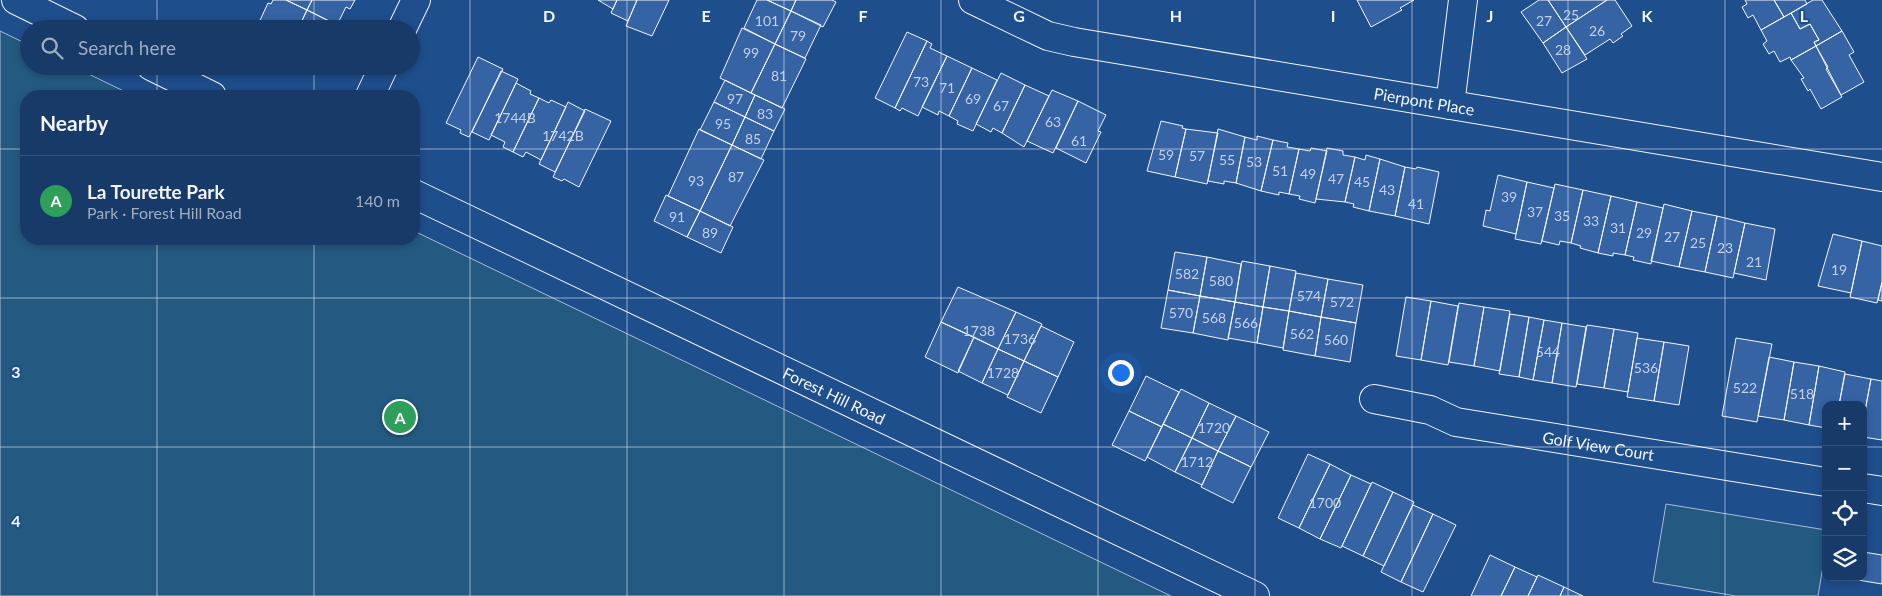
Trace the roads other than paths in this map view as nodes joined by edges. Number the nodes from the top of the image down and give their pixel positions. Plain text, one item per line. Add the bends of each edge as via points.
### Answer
1 (16, 0) edge
2 (416, 0) edge
3 (973, 0) edge
4 (1463, 0) edge
5 (57, 20) edge
6 (406, 20) edge
7 (169, 75) edge
8 (380, 75) edge
9 (200, 90) edge
10 (373, 90) edge
11 (1450, 105) junction
12 (1882, 177) edge
13 (420, 197) edge
14 (1374, 399) dead end
15 (1822, 481) edge
16 (1867, 489) edge
17 (1882, 491) edge
18 (1255, 596) edge

1 - 5 street
2 - 6 street
3 - 11 street, Pierpont Place via 1048,36 1074,42
4 - 11 street
7 - 9 street
8 - 10 street
11 - 12 street, Pierpont Place
13 - 18 street, Forest Hill Road
14 - 15 street, Golf View Court via 1430,410 1456,422
16 - 17 street

